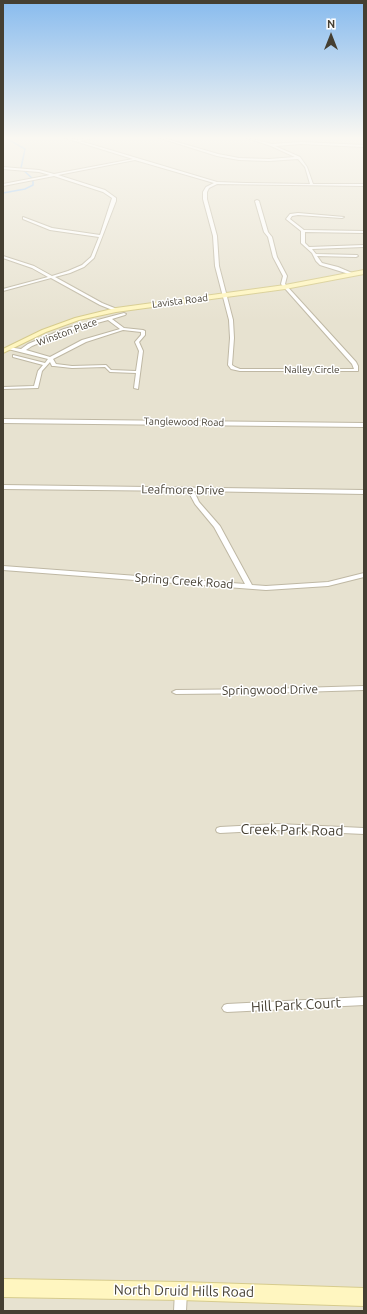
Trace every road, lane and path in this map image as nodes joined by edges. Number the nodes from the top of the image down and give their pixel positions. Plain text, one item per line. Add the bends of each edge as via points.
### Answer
1 (114, 198) edge
2 (205, 198) edge
3 (257, 201) dead end
4 (342, 217) dead end
5 (24, 218) dead end
6 (303, 231) junction
7 (364, 232) edge
8 (101, 236) junction
9 (364, 246) edge
10 (308, 248) junction
11 (314, 256) junction
12 (356, 256) dead end
13 (3, 257) edge
14 (364, 272) edge
15 (351, 274) junction
16 (53, 276) junction
17 (285, 287) junction
18 (3, 290) edge
19 (225, 296) junction
20 (116, 310) junction
21 (124, 314) dead end
22 (108, 318) junction
23 (123, 329) junction
24 (17, 344) junction
25 (10, 348) junction
26 (27, 348) junction
27 (3, 351) edge
28 (22, 351) junction
29 (38, 354) junction
30 (15, 356) dead end
31 (50, 358) junction
32 (45, 364) junction
33 (138, 372) junction
34 (3, 388) edge
35 (136, 388) dead end
36 (3, 421) edge
37 (364, 425) edge
38 (3, 487) edge
39 (190, 490) junction
40 (364, 492) edge
41 (3, 568) edge
42 (364, 576) edge
43 (249, 586) junction
44 (364, 688) edge
45 (176, 692) dead end
46 (220, 830) dead end
47 (364, 831) edge
48 (364, 1001) edge
49 (227, 1008) dead end
50 (3, 1288) edge
51 (181, 1291) junction
52 (364, 1297) edge
53 (180, 1311) edge

1 - 8 street
2 - 19 street via 215,236 217,266
3 - 17 street via 266,232 283,271
4 - 6 street via 298,214 288,217 290,222
5 - 8 street via 51,229
6 - 7 street
6 - 10 street via 303,243
8 - 16 street via 92,257 83,266
9 - 10 street
10 - 11 street
11 - 12 street
11 - 15 street via 321,264
13 - 16 street
14 - 15 main road, Lavista Road
15 - 17 main road, Lavista Road
16 - 18 street
16 - 20 street
17 - 19 main road, Lavista Road
17 - 19 street, Nalley Circle via 348,356 356,370 233,368 230,365 231,320
19 - 20 main road, Lavista Road
20 - 24 main road, Lavista Road via 78,319
21 - 22 street, Winston Place
22 - 23 street, Winston Place
22 - 26 street, Winston Place via 66,330
23 - 31 street, Winston Place via 84,341
23 - 33 street, Winston Place via 143,331 137,342 141,351
24 - 25 main road, Lavista Road
24 - 26 street, Winston Place
25 - 27 main road, Lavista Road
25 - 28 street, Winston Place
26 - 28 street, Winston Place
26 - 29 street, Winston Place
28 - 29 street, Winston Place
29 - 31 street, Winston Place
30 - 32 street
31 - 32 street, Winston Place
31 - 33 street, Winston Place via 54,365 106,366 110,371
32 - 34 street, Winston Place via 40,371 36,387
33 - 35 street, Winston Place
36 - 37 street, Tanglewood Road
38 - 39 street, Leafmore Drive
39 - 40 street, Leafmore Drive
39 - 43 street via 217,526
41 - 43 street, Spring Creek Road
42 - 43 street, Spring Creek Road via 298,587
44 - 45 street, Springwood Drive
46 - 47 street, Creek Park Road via 278,827
48 - 49 street, Hill Park Court
50 - 51 main road, North Druid Hills Road
51 - 52 main road, North Druid Hills Road
51 - 53 street

